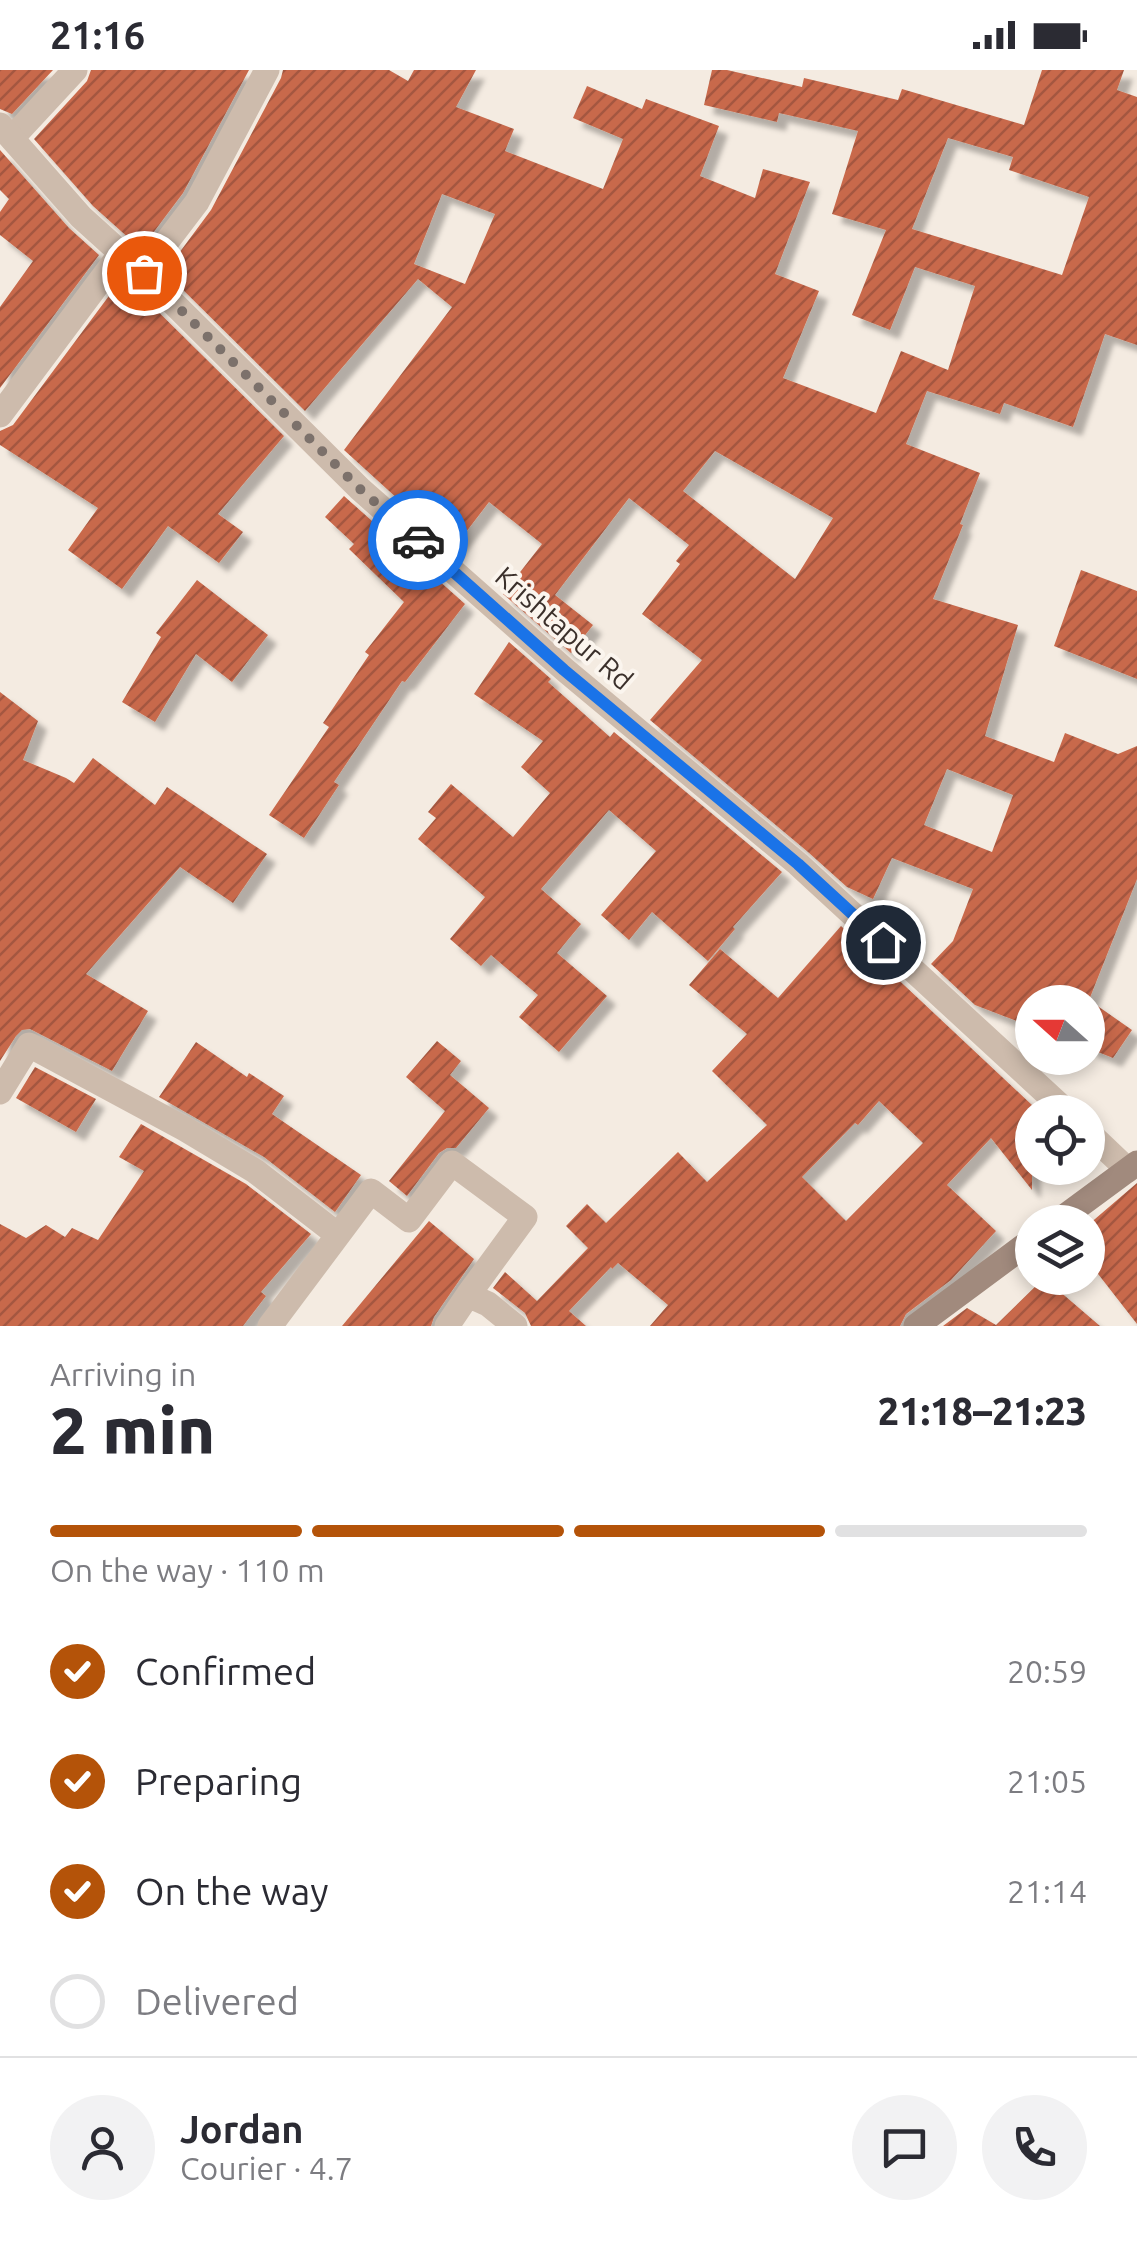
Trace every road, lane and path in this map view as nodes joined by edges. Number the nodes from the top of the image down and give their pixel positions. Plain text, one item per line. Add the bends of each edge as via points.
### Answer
1 (75, 70) edge
2 (267, 70) edge
3 (6, 132) edge
4 (121, 253) junction
5 (144, 273) junction
6 (0, 415) edge
7 (0, 1092) edge
8 (1049, 1095) edge
9 (1105, 1145) edge
10 (1133, 1166) edge
11 (1080, 1205) edge
12 (338, 1234) junction
13 (1015, 1253) edge
14 (468, 1294) junction
15 (270, 1326) edge
16 (447, 1326) edge
17 (515, 1326) edge
18 (916, 1326) edge

1 - 3 street
2 - 5 street via 196,202
3 - 4 street, Krishtapur Rd
4 - 5 street, Krishtapur Rd
4 - 6 street
5 - 8 street, Krishtapur Rd via 360,489 798,864
7 - 12 street via 29,1046 255,1171
9 - 10 street
10 - 11 main road
12 - 14 street via 371,1192 409,1220 452,1163 525,1218
12 - 15 street
13 - 18 main road
14 - 16 street
14 - 17 street

